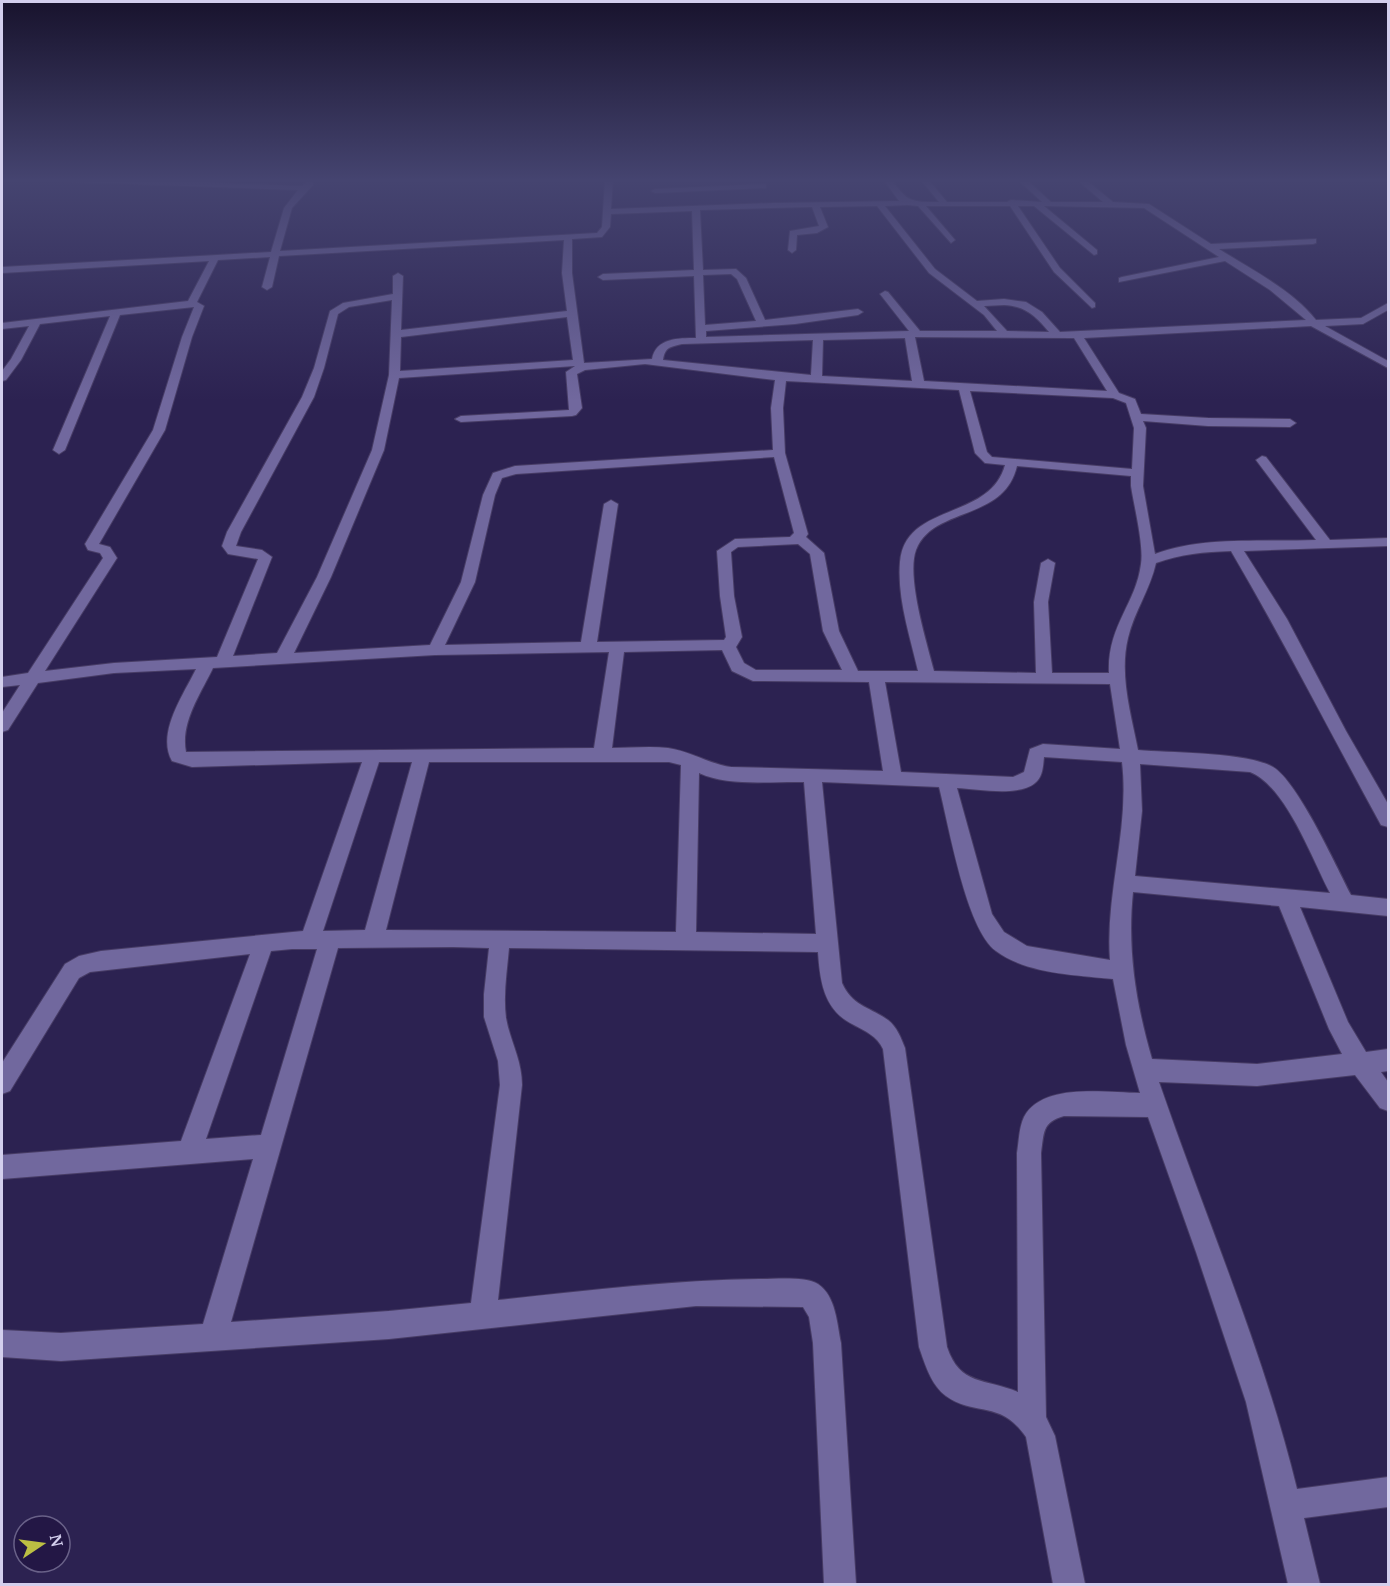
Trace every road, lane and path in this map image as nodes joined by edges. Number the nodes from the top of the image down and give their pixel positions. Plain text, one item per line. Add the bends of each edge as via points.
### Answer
1 (293, 253) edge
2 (568, 253) edge
3 (698, 253) edge
4 (918, 253) edge
5 (1046, 253) edge
6 (1220, 253) edge
7 (276, 254) junction
8 (215, 258) junction
9 (1228, 258) junction
10 (2, 270) edge
11 (699, 272) junction
12 (398, 276) dead end
13 (603, 277) dead end
14 (1122, 280) dead end
15 (267, 287) dead end
16 (885, 294) dead end
17 (398, 296) junction
18 (192, 303) junction
19 (976, 304) junction
20 (1092, 305) dead end
21 (1388, 306) edge
22 (117, 311) junction
23 (858, 312) dead end
24 (573, 313) junction
25 (37, 321) junction
26 (1313, 323) junction
27 (762, 324) junction
28 (2, 326) edge
29 (701, 328) junction
30 (396, 334) junction
31 (913, 334) junction
32 (1005, 335) junction
33 (1057, 335) junction
34 (1077, 335) junction
35 (818, 336) junction
36 (701, 340) junction
37 (725, 355) junction
38 (657, 363) junction
39 (580, 365) junction
40 (1389, 366) edge
41 (394, 375) junction
42 (781, 377) junction
43 (2, 378) edge
44 (816, 380) junction
45 (919, 386) junction
46 (964, 389) junction
47 (1115, 395) junction
48 (1137, 417) junction
49 (461, 419) dead end
50 (1290, 423) dead end
51 (59, 450) dead end
52 (780, 453) junction
53 (1262, 460) dead end
54 (1012, 463) junction
55 (1138, 473) junction
56 (610, 504) dead end
57 (799, 538) junction
58 (1389, 542) edge
59 (1325, 543) junction
60 (1234, 545) junction
61 (1149, 561) junction
62 (1048, 563) dead end
63 (728, 645) junction
64 (588, 648) junction
65 (617, 648) junction
66 (435, 650) junction
67 (283, 658) junction
68 (215, 662) junction
69 (853, 677) junction
70 (876, 677) junction
71 (927, 678) junction
72 (1044, 678) junction
73 (30, 679) junction
74 (1117, 679) junction
75 (2, 682) edge
76 (2, 726) edge
77 (373, 755) junction
78 (422, 755) junction
79 (1129, 755) junction
80 (602, 756) junction
81 (690, 761) junction
82 (812, 775) junction
83 (893, 779) junction
84 (946, 782) junction
85 (1389, 820) edge
86 (1124, 883) junction
87 (1286, 898) junction
88 (1345, 903) junction
89 (1389, 907) edge
90 (500, 938) junction
91 (373, 939) junction
92 (320, 940) junction
93 (686, 941) junction
94 (264, 943) junction
95 (827, 943) junction
96 (1122, 971) junction
97 (1389, 1060) edge
98 (1360, 1064) junction
99 (1145, 1070) junction
100 (2, 1083) edge
101 (1389, 1100) edge
102 (1156, 1106) junction
103 (270, 1146) junction
104 (189, 1152) junction
105 (2, 1167) edge
106 (483, 1315) junction
107 (213, 1336) junction
108 (2, 1344) edge
109 (1032, 1417) junction
110 (1389, 1492) edge
111 (1285, 1506) junction
112 (840, 1584) edge
113 (1069, 1584) edge
114 (1304, 1584) edge

1 - 7 street
2 - 24 street
3 - 11 street
4 - 19 street via 932,271
5 - 20 street
6 - 9 street
7 - 8 street
7 - 15 street
8 - 10 street
8 - 18 street
9 - 14 street
9 - 26 street via 1273,288
11 - 13 street
11 - 27 street via 736,272
11 - 29 street
12 - 17 street
16 - 31 street
17 - 30 street
17 - 68 street via 346,304 333,313 308,397 229,546 233,551 256,552 265,557
18 - 22 street
18 - 73 street via 199,306 159,430 92,544 105,550 110,558
19 - 32 street
19 - 33 street via 1023,303 1039,313
21 - 26 street via 1363,321
22 - 25 street
22 - 51 street
23 - 27 street
24 - 30 street
24 - 39 street
25 - 28 street
25 - 43 street
26 - 34 street
26 - 40 street
27 - 29 street
29 - 36 street
30 - 41 street
31 - 32 street
31 - 35 street
31 - 45 street
32 - 33 street
33 - 34 street
34 - 47 street
35 - 37 street
35 - 44 street
36 - 37 street
36 - 38 street via 664,345
37 - 38 street
37 - 42 street
38 - 39 street
39 - 41 street via 515,365
39 - 49 street via 572,372 576,408 572,413
41 - 67 street via 378,450 324,577
42 - 44 street
42 - 52 street via 777,408
44 - 45 street
45 - 46 street
46 - 47 street
46 - 54 street via 981,453 989,460
47 - 48 street via 1131,401
48 - 50 street
48 - 55 street
52 - 57 street via 801,527
52 - 66 street via 515,470 497,476 468,582
53 - 59 street
54 - 55 street
54 - 71 street via 1006,487 919,532 909,550 906,571
55 - 61 street
56 - 64 street
57 - 63 street via 785,543 735,543 724,551 734,637
57 - 69 street via 817,553 831,631
58 - 59 street
59 - 60 street
60 - 61 street via 1170,553
60 - 85 street
61 - 74 street via 1145,580 1123,626
62 - 72 street via 1041,602
63 - 65 street
63 - 69 street via 738,667 753,675
64 - 65 street
64 - 66 street
65 - 80 street
66 - 67 street
67 - 68 street
68 - 73 street via 114,668
68 - 77 street via 177,729 178,756 218,761
69 - 70 street
70 - 71 street
70 - 83 street
71 - 72 street
72 - 74 street
73 - 75 street
73 - 76 street
74 - 79 street
77 - 78 street
77 - 92 street
78 - 80 street
78 - 91 street
79 - 84 street via 1043,750 1036,754 1033,776 1027,782
79 - 86 street via 1132,829
79 - 88 street via 1250,765 1275,776
80 - 81 street via 669,755
81 - 82 street via 711,771 731,774
81 - 93 street
82 - 83 street
82 - 95 street
83 - 84 street
84 - 96 street via 982,916 991,932 1005,946 1024,955
86 - 87 street
86 - 96 street
87 - 88 street
87 - 98 street via 1340,1029
88 - 89 street
90 - 91 street
90 - 93 street
90 - 106 street via 497,1026 512,1067
91 - 92 street
92 - 94 street
92 - 103 street
93 - 95 street
94 - 100 street via 101,960 72,970
94 - 104 street
95 - 109 street via 835,998 845,1010 883,1029 894,1048 933,1347 939,1363 948,1379 961,1389 1000,1398
96 - 99 street
97 - 98 street
98 - 99 street via 1257,1075
98 - 101 street
99 - 102 street
102 - 109 street via 1064,1104 1046,1109 1033,1124 1029,1153
102 - 111 street via 1265,1422
103 - 104 street
103 - 107 street
104 - 105 street
106 - 107 street
106 - 112 street via 696,1293 810,1294 822,1312 826,1343
107 - 108 street via 62,1347
109 - 113 street via 1041,1436
110 - 111 street
111 - 114 street

